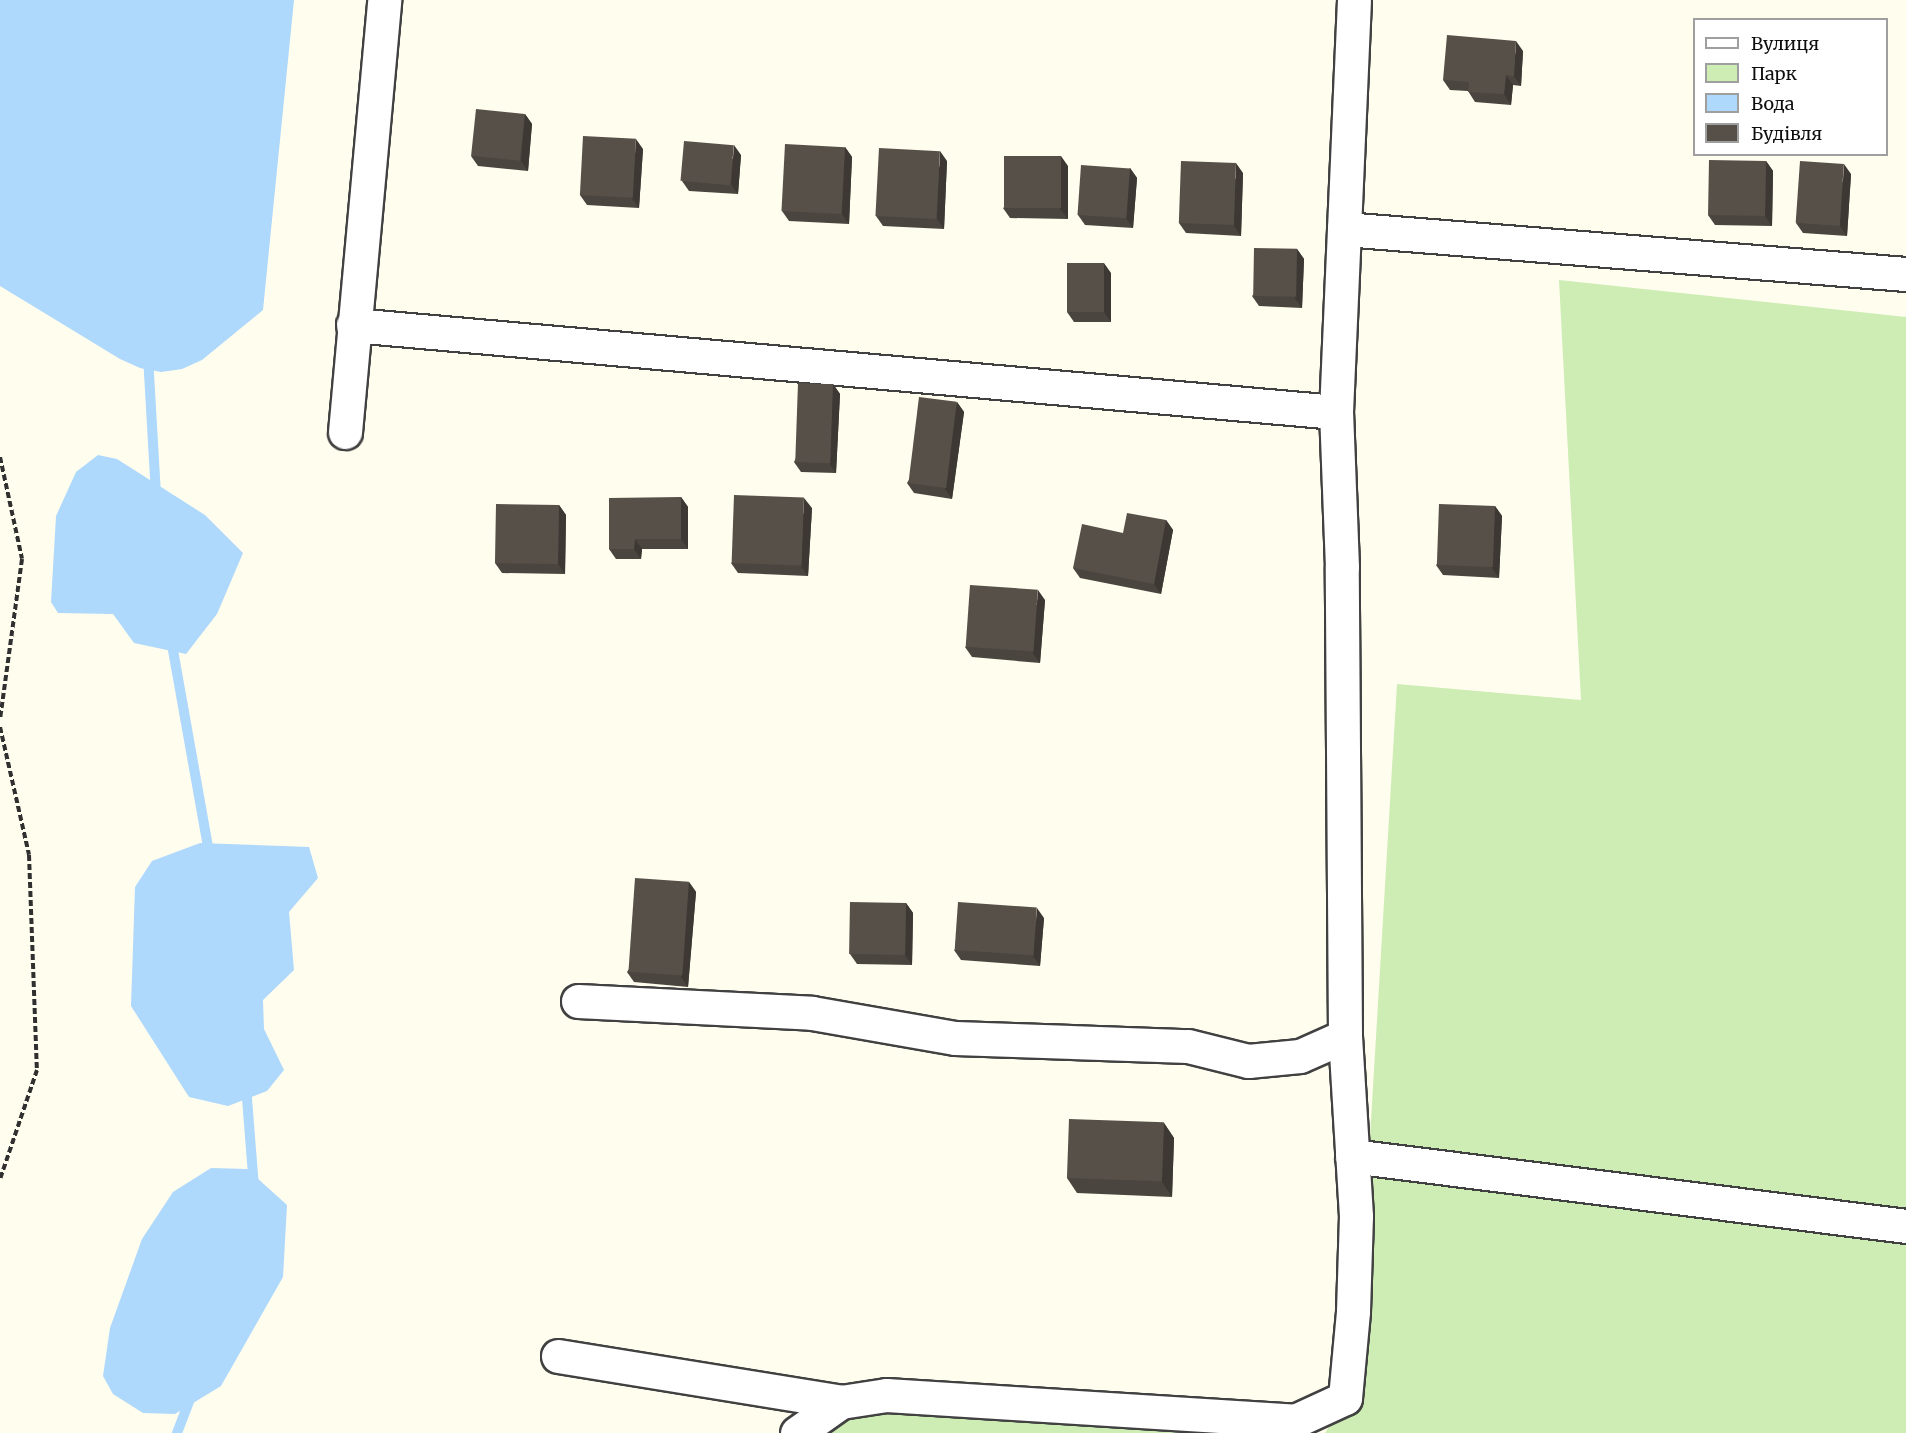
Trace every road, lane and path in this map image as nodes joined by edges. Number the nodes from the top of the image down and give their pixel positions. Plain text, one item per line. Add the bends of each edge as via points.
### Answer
1 (384, 0) edge
2 (1354, 0) edge
3 (1344, 229) junction
4 (1906, 274) edge
5 (353, 325) junction
6 (1336, 412) junction
7 (345, 432) dead end
8 (0, 458) edge
9 (0, 718) edge
10 (0, 728) edge
11 (578, 1001) dead end
12 (1345, 1036) junction
13 (1352, 1156) junction
14 (0, 1179) edge
15 (1906, 1226) edge
16 (558, 1356) dead end
17 (842, 1402) junction
18 (797, 1433) edge

1 - 5 street
2 - 3 street
3 - 4 street
3 - 6 street
5 - 6 street
5 - 7 street
6 - 12 street via 1342,567
8 - 9 path via 22,559
10 - 14 path via 29,855 37,1070
11 - 12 street via 812,1013 955,1038 1188,1047 1248,1061 1300,1056
12 - 13 street
13 - 15 street
13 - 17 street via 1356,1216 1345,1398 1295,1421 886,1395
16 - 17 street
17 - 18 street

